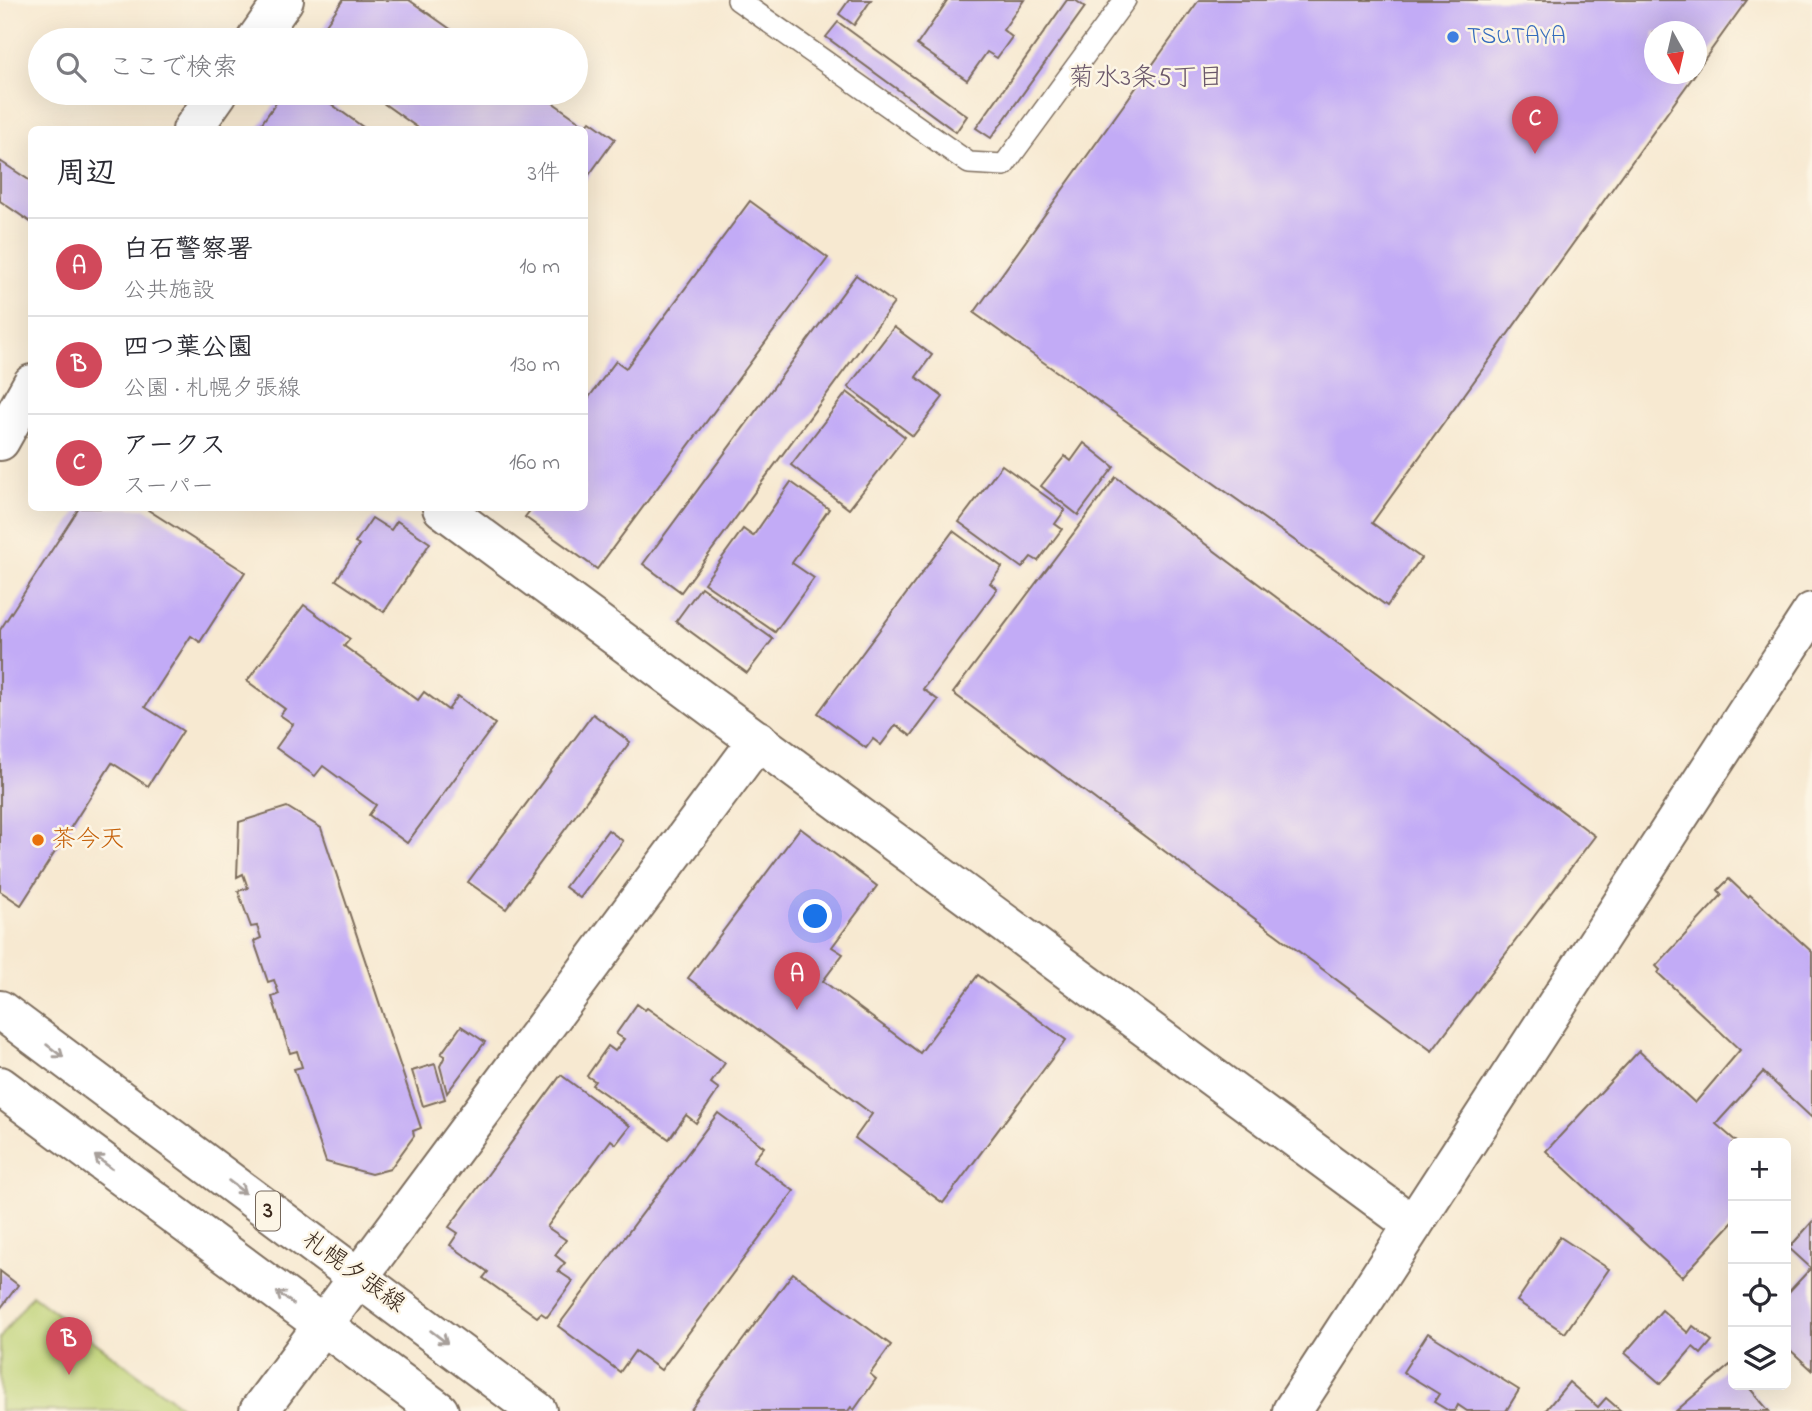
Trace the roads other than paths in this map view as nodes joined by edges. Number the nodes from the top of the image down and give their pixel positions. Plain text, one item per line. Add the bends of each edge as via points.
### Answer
1 (284, 0) edge
2 (738, 0) edge
3 (1125, 0) edge
4 (264, 28) edge
5 (210, 105) edge
6 (195, 126) edge
7 (28, 391) edge
8 (0, 441) edge
9 (446, 511) edge
10 (1812, 612) edge
11 (758, 740) junction
12 (0, 1010) edge
13 (0, 1086) edge
14 (1413, 1226) junction
15 (359, 1277) junction
16 (323, 1325) junction
17 (259, 1411) edge
18 (439, 1411) edge
19 (537, 1411) edge
20 (1292, 1411) edge

1 - 4 street
2 - 3 lane via 969,163 1004,166
5 - 6 street
7 - 8 street
9 - 11 street
10 - 14 street
11 - 14 street
11 - 15 street
12 -> 15 street, 札幌夕張線 / 3
16 -> 13 street, 3
14 - 20 street
15 - 16 street
15 -> 19 street, 札幌夕張線 / 3
16 - 17 street
16 - 18 street, 3

